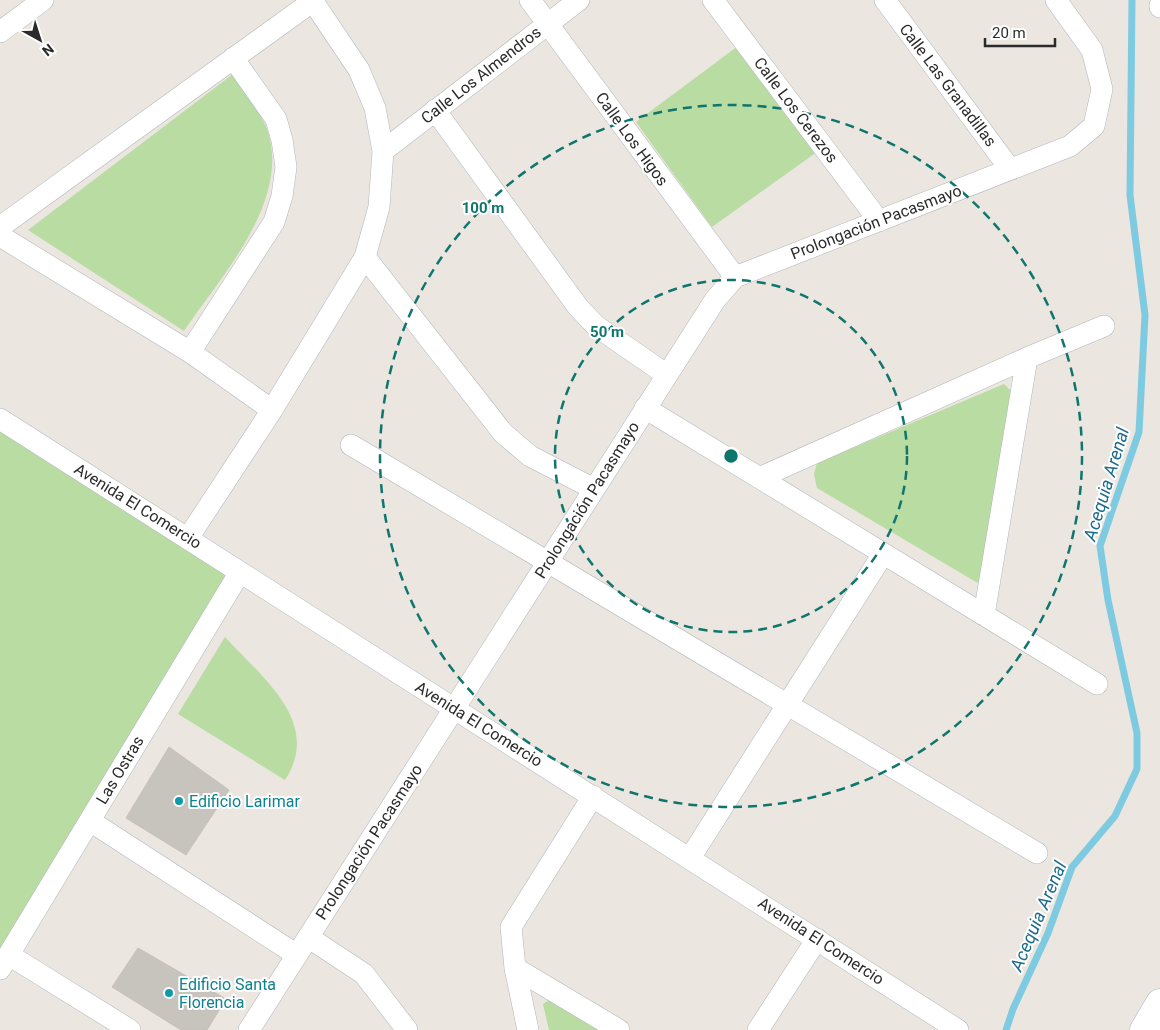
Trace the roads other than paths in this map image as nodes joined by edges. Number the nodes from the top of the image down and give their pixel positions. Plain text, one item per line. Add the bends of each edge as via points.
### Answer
1 (43, 0) edge
2 (530, 0) edge
3 (579, 0) edge
4 (713, 0) edge
5 (885, 0) edge
6 (1056, 0) edge
7 (313, 1) edge
8 (548, 24) junction
9 (0, 32) edge
10 (233, 58) junction
11 (435, 110) junction
12 (383, 151) junction
13 (1010, 169) junction
14 (879, 221) junction
15 (0, 227) edge
16 (0, 236) edge
17 (365, 257) junction
18 (734, 278) junction
19 (1104, 326) dead end
20 (190, 352) junction
21 (1027, 358) junction
22 (667, 375) junction
23 (645, 408) junction
24 (272, 410) junction
25 (0, 419) edge
26 (351, 445) dead end
27 (759, 478) junction
28 (594, 490) junction
29 (188, 538) junction
30 (883, 554) junction
31 (548, 561) junction
32 (240, 572) junction
33 (984, 615) junction
34 (1097, 684) dead end
35 (788, 704) junction
36 (454, 708) junction
37 (593, 796) junction
38 (90, 821) junction
39 (1037, 853) dead end
40 (690, 858) junction
41 (308, 937) junction
42 (817, 939) junction
43 (297, 955) junction
44 (4, 962) edge
45 (515, 968) junction
46 (1160, 1003) edge
47 (948, 1027) edge
48 (130, 1030) edge
49 (249, 1030) edge
50 (407, 1030) edge
51 (528, 1030) edge
52 (619, 1030) edge
53 (758, 1030) edge
54 (1144, 1030) edge

1 - 9 street
2 - 8 street, Calle Los Higos
3 - 8 street, Calle Los Almendros
4 - 14 street, Calle Los Cerezos
5 - 13 street, Calle Las Granadillas
6 - 13 street, Prolongación Pacasmayo via 1092,50 1102,89 1094,126 1070,146
7 - 10 street
7 - 12 street via 359,70 375,108
8 - 11 street, Calle Los Almendros
8 - 18 street, Calle Los Higos
10 - 15 street
10 - 20 street via 276,120 286,167 274,222
11 - 12 street, Calle Los Almendros
11 - 22 street via 578,307 596,326
12 - 17 street via 379,207
13 - 14 street, Prolongación Pacasmayo
14 - 18 street, Prolongación Pacasmayo
16 - 20 street
17 - 24 street
17 - 28 street via 503,433 530,456
18 - 22 street, Prolongación Pacasmayo via 715,300
19 - 21 street
20 - 24 street
21 - 27 street
21 - 33 street
22 - 23 street, Prolongación Pacasmayo
23 - 27 street
23 - 28 street, Prolongación Pacasmayo
24 - 29 street
25 - 29 street, Avenida El Comercio
26 - 31 street
27 - 30 street
28 - 31 street, Prolongación Pacasmayo
29 - 32 street, Avenida El Comercio
30 - 33 street
30 - 35 street
31 - 35 street
31 - 36 street, Prolongación Pacasmayo
32 - 36 street, Avenida El Comercio
32 - 38 street, Las Ostras
33 - 34 street
35 - 39 street
35 - 40 street
36 - 37 street, Avenida El Comercio
36 - 41 street, Prolongación Pacasmayo
37 - 40 street, Avenida El Comercio
37 - 45 street via 511,927
38 - 43 street
38 - 44 street, Las Ostras
40 - 42 street, Avenida El Comercio
41 - 43 street, Prolongación Pacasmayo
41 - 50 street via 364,974
42 - 47 street, Avenida El Comercio
42 - 53 street
43 - 49 street, Prolongación Pacasmayo
44 - 48 street
45 - 51 street
45 - 52 street
46 - 54 street

